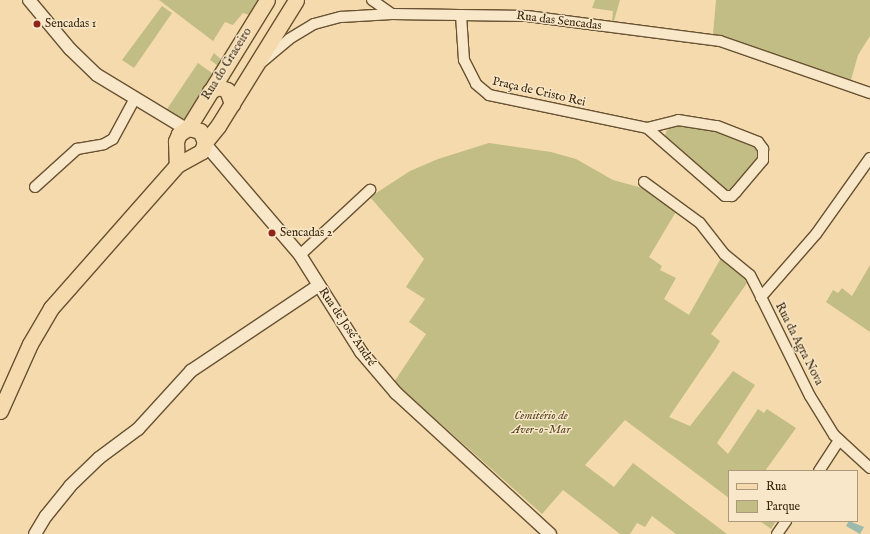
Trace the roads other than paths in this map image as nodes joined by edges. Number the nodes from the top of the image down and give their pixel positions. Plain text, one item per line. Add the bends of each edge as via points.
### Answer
1 (29, 0) edge
2 (267, 0) edge
3 (296, 0) edge
4 (372, 0) edge
5 (392, 14) junction
6 (461, 15) junction
7 (253, 69) junction
8 (210, 91) junction
9 (870, 93) edge
10 (134, 100) junction
11 (232, 104) junction
12 (184, 126) junction
13 (647, 128) junction
14 (178, 149) junction
15 (204, 150) junction
16 (870, 158) edge
17 (177, 165) junction
18 (644, 182) dead end
19 (35, 187) dead end
20 (370, 190) dead end
21 (300, 255) junction
22 (318, 286) junction
23 (761, 297) junction
24 (0, 411) edge
25 (839, 440) junction
26 (870, 468) edge
27 (820, 470) edge
28 (785, 522) edge
29 (35, 534) edge
30 (550, 534) edge
31 (777, 534) edge

1 - 10 street via 83,63 105,82
2 - 8 main road, Rua do Graceiro
3 - 7 main road
4 - 5 street
5 - 6 street, Rua das Sencadas
5 - 7 street, Rua das Sencadas via 341,17 314,24 289,39
6 - 9 street, Rua das Sencadas via 527,16 707,38 737,46
6 - 13 street, Praça de Cristo Rei via 464,60 476,84 486,94
7 - 11 main road
8 - 11 main road via 219,87 227,90
8 - 12 main road, Rua do Graceiro
10 - 12 street
10 - 19 street via 113,139 104,144 77,149
11 - 15 main road
12 - 14 main road via 176,141
12 - 15 main road via 200,131
13 - 13 street, Praça de Cristo Rei via 725,196 732,196 763,160 763,149 758,142 727,128 678,120
14 - 15 main road via 184,155
14 - 17 main road
15 - 17 main road
15 - 21 street, Rua de José André
16 - 23 street, Rua da Agra Nova via 816,234
17 - 24 main road via 51,308 30,344
18 - 23 street via 700,223 724,254 750,275
20 - 21 street
21 - 22 street, Rua de José André
22 - 29 street via 191,371 138,429 100,458 70,486
22 - 30 street, Rua de José André via 361,352 396,393
23 - 25 street, Rua da Agra Nova via 810,396
25 - 26 street, Rua da Agra Nova
25 - 27 street
28 - 31 street

